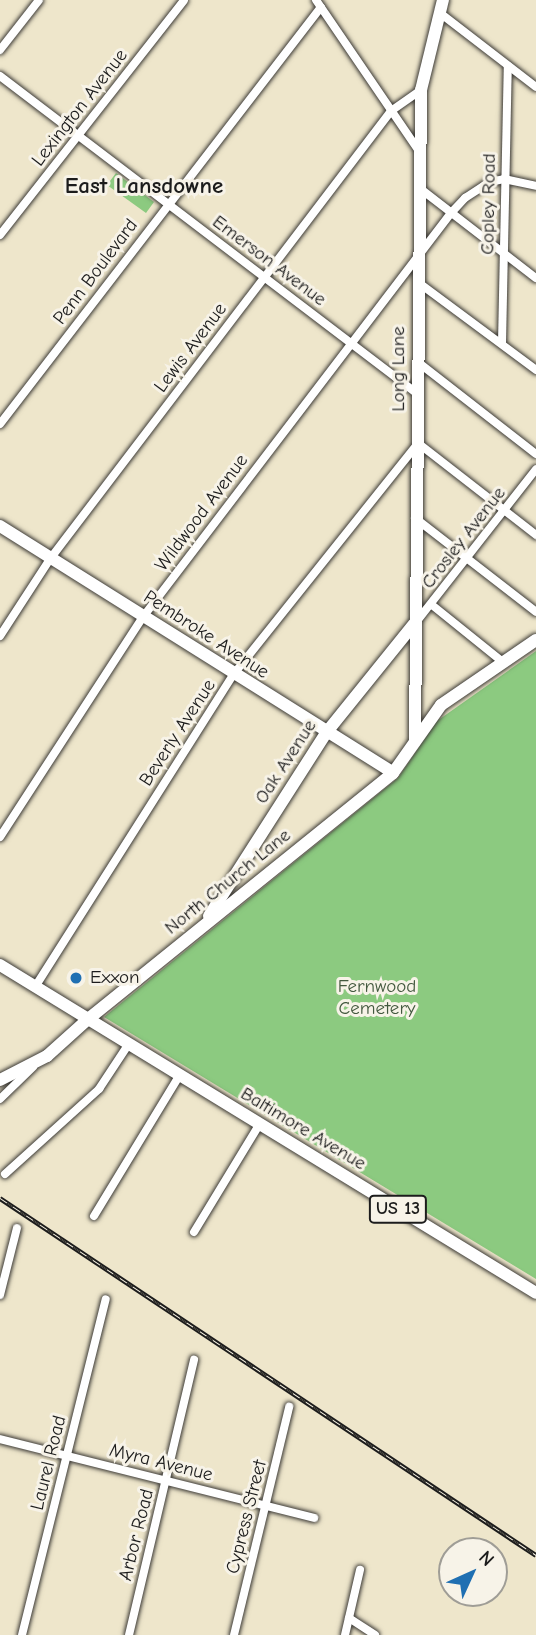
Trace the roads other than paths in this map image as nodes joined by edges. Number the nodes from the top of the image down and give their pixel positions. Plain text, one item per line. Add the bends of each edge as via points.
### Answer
1 (39, 0) edge
2 (184, 0) edge
3 (319, 3) edge
4 (440, 4) edge
5 (0, 50) edge
6 (508, 66) junction
7 (0, 76) edge
8 (536, 87) edge
9 (421, 90) junction
10 (391, 111) junction
11 (78, 135) junction
12 (421, 155) junction
13 (504, 179) junction
14 (536, 186) edge
15 (422, 190) junction
16 (167, 203) junction
17 (451, 213) junction
18 (0, 235) edge
19 (419, 253) junction
20 (504, 253) junction
21 (265, 277) junction
22 (536, 278) edge
23 (419, 283) junction
24 (351, 343) junction
25 (502, 343) junction
26 (419, 363) junction
27 (536, 370) edge
28 (419, 396) junction
29 (0, 424) edge
30 (418, 443) junction
31 (536, 454) edge
32 (536, 469) edge
33 (505, 511) junction
34 (415, 518) junction
35 (0, 526) edge
36 (536, 536) edge
37 (50, 559) junction
38 (468, 560) junction
39 (432, 605) junction
40 (536, 612) edge
41 (143, 617) junction
42 (414, 624) junction
43 (0, 636) edge
44 (536, 640) edge
45 (503, 662) junction
46 (233, 676) junction
47 (326, 733) junction
48 (415, 741) junction
49 (393, 773) junction
50 (0, 837) edge
51 (201, 928) junction
52 (0, 965) edge
53 (34, 987) junction
54 (87, 1020) junction
55 (128, 1045) junction
56 (35, 1063) junction
57 (179, 1076) junction
58 (0, 1080) edge
59 (0, 1099) edge
60 (259, 1125) junction
61 (5, 1174) dead end
62 (94, 1216) dead end
63 (17, 1228) dead end
64 (194, 1232) dead end
65 (2, 1276) edge
66 (536, 1293) edge
67 (0, 1294) edge
68 (106, 1299) dead end
69 (194, 1360) dead end
70 (289, 1407) dead end
71 (0, 1439) edge
72 (66, 1455) junction
73 (166, 1481) junction
74 (266, 1506) junction
75 (314, 1518) dead end
76 (360, 1570) dead end
77 (349, 1618) junction
78 (22, 1635) edge
79 (129, 1635) edge
80 (234, 1635) edge
81 (345, 1635) edge
82 (375, 1635) edge

1 - 5 street
2 - 11 street, Lexington Avenue
3 - 10 street
3 - 16 street, Penn Boulevard
4 - 6 street
4 - 9 street, Long Lane
6 - 8 street
6 - 13 street, Copley Road
7 - 11 street, Emerson Avenue
9 - 10 street, Lewis Avenue
9 - 12 street, Long Lane
10 - 12 street
10 - 21 street, Lewis Avenue
11 - 16 street, Emerson Avenue
11 - 18 street, Lexington Avenue
12 - 15 street, Long Lane
13 - 14 street
13 - 17 street, Wildwood Avenue via 474,191
13 - 20 street, Copley Road
15 - 17 street
15 - 19 street, Long Lane
16 - 21 street, Emerson Avenue
16 - 29 street, Penn Boulevard
17 - 19 street, Wildwood Avenue
17 - 20 street
19 - 23 street, Long Lane
19 - 24 street, Wildwood Avenue
20 - 22 street
20 - 25 street, Copley Road
21 - 24 street, Emerson Avenue
21 - 37 street, Lewis Avenue
23 - 25 street
23 - 26 street, Long Lane
24 - 28 street, Emerson Avenue
24 - 41 street, Wildwood Avenue
25 - 27 street
26 - 28 street, Long Lane
26 - 31 street
28 - 30 street, Long Lane
30 - 33 street
30 - 34 street, Long Lane
30 - 46 street, Beverly Avenue
32 - 33 street, Crosley Avenue
33 - 36 street
33 - 38 street, Crosley Avenue
34 - 38 street
34 - 42 street, Long Lane
35 - 37 street, Pembroke Avenue
37 - 41 street, Pembroke Avenue
37 - 43 street, Lewis Avenue
38 - 39 street, Crosley Avenue
38 - 40 street
39 - 42 street, Crosley Avenue
39 - 45 street
41 - 46 street, Pembroke Avenue
41 - 50 street, Wildwood Avenue
42 - 47 street, Oak Avenue
42 - 48 street, Long Lane
44 - 45 street, North Church Lane
45 - 48 street, North Church Lane via 441,705
46 - 47 street, Pembroke Avenue
46 - 53 street, Beverly Avenue
47 - 49 street, Pembroke Avenue
47 - 51 street, Oak Avenue
48 - 49 street, North Church Lane
49 - 51 street, North Church Lane
51 - 54 street, North Church Lane
52 - 53 street, Baltimore Avenue
53 - 54 street, Baltimore Avenue
54 - 55 street, Baltimore Avenue / US 13
54 - 56 street, North Church Lane
55 - 57 street, Baltimore Avenue / US 13
55 - 61 street via 99,1089
56 - 58 street, North Church Lane
56 - 59 street
57 - 60 street, Baltimore Avenue / US 13
57 - 62 street
60 - 64 street
60 - 66 street, Baltimore Avenue / US 13
63 - 65 street
65 - 67 street
68 - 72 street, Laurel Road
69 - 73 street, Arbor Road
70 - 74 street, Cypress Street
71 - 72 street, Myra Avenue
72 - 73 street, Myra Avenue
72 - 78 street, Laurel Road
73 - 74 street, Myra Avenue
73 - 79 street, Arbor Road
74 - 75 street, Myra Avenue
74 - 80 street, Cypress Street
76 - 77 street
77 - 81 street
77 - 82 street

